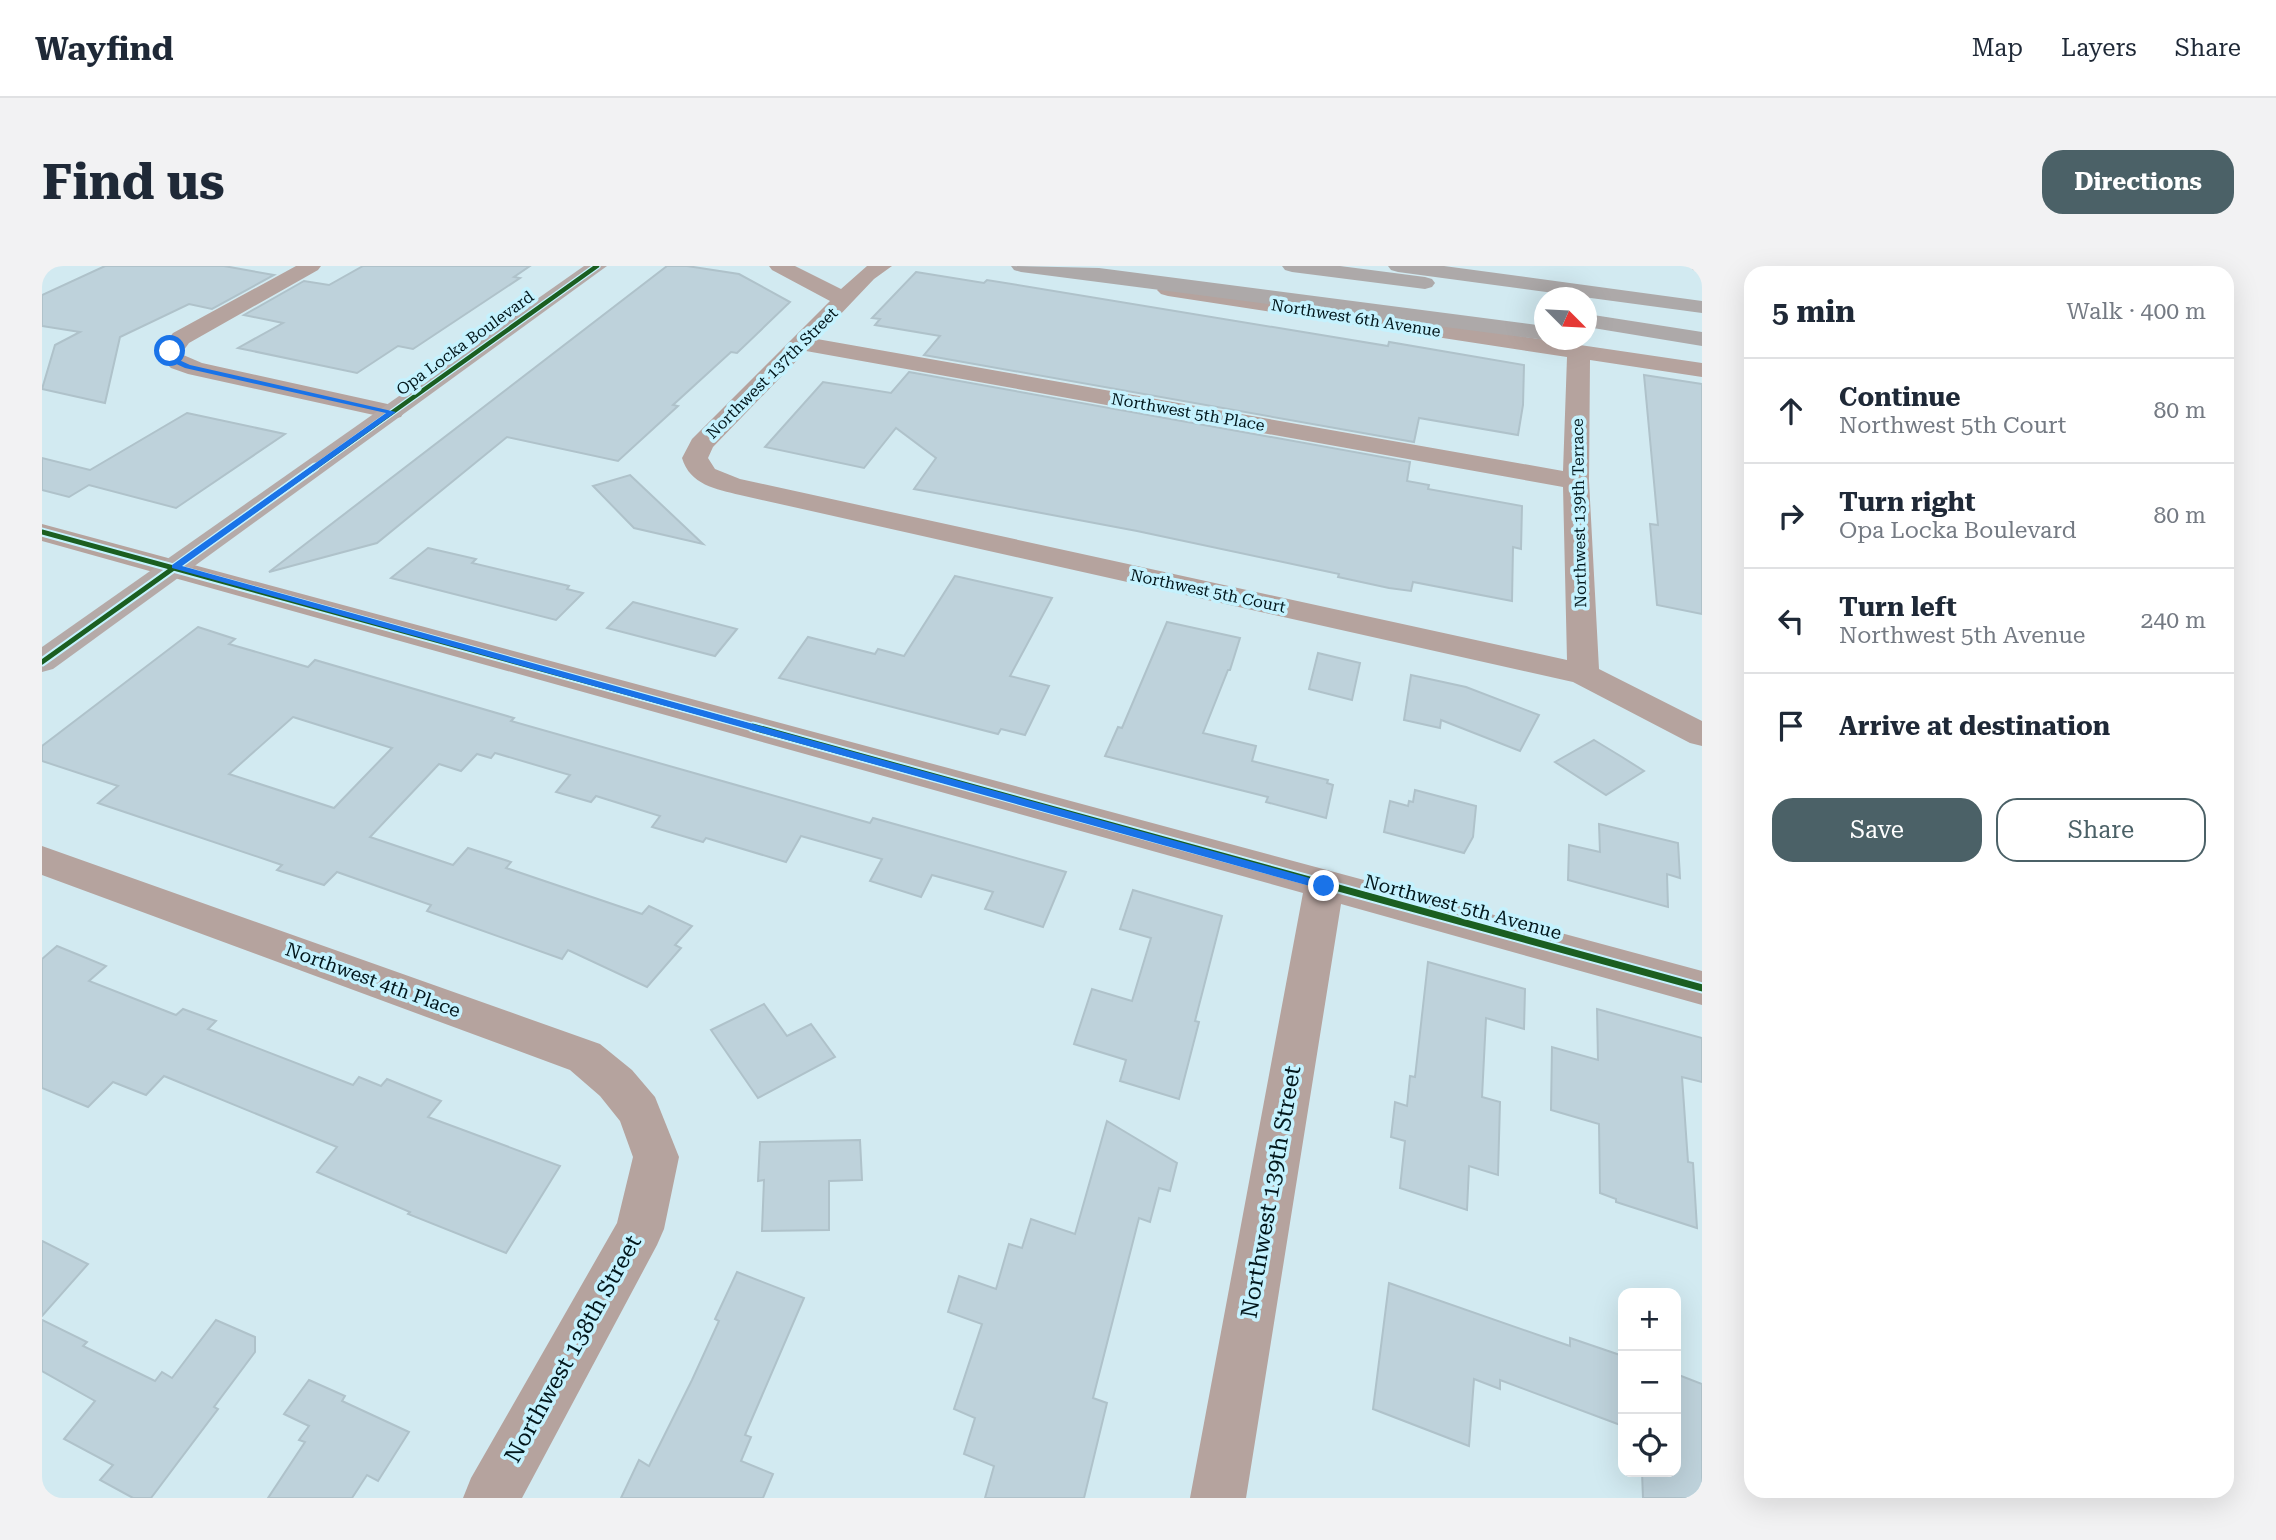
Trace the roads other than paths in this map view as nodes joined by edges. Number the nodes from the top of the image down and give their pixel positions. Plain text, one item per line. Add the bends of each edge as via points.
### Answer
1 (311, 266) edge
2 (597, 266) edge
3 (779, 266) edge
4 (1010, 266) edge
5 (1021, 266) edge
6 (1292, 266) edge
7 (1398, 266) edge
8 (1496, 266) edge
9 (1210, 268) dead end
10 (871, 269) edge
11 (1699, 278) edge
12 (1534, 299) edge
13 (845, 300) junction
14 (1597, 307) edge
15 (1702, 307) edge
16 (1534, 313) edge
17 (1597, 323) edge
18 (1702, 323) edge
19 (1534, 332) edge
20 (1534, 338) edge
21 (1702, 339) edge
22 (801, 343) junction
23 (1597, 346) edge
24 (1597, 348) edge
25 (1583, 350) edge
26 (1702, 353) edge
27 (1702, 370) edge
28 (392, 412) junction
29 (705, 474) joint
30 (1576, 481) junction
31 (42, 532) edge
32 (175, 567) junction
33 (42, 662) edge
34 (1583, 674) junction
35 (1702, 735) edge
36 (42, 860) edge
37 (1324, 886) junction
38 (1702, 988) edge
39 (656, 1157) joint
40 (491, 1498) edge
41 (1218, 1498) edge

1 - 28 street via 181,338 170,356 196,369
2 - 28 main road, Opa Locka Boulevard
3 - 13 street
4 - 20 street, Northwest 6th Avenue
5 - 19 highway
6 - 12 highway
7 - 15 highway
8 - 11 highway
9 - 16 highway
10 - 13 street, Northwest 137th Street
13 - 22 street, Northwest 137th Street
14 - 18 highway
17 - 21 highway
22 - 29 street, Northwest 137th Street via 701,444 695,458
22 - 30 street, Northwest 5th Place
23 - 26 highway
24 - 27 street, Northwest 6th Avenue
25 - 30 street, Northwest 139th Terrace
28 - 32 main road, Opa Locka Boulevard
29 - 34 street, Northwest 5th Court via 740,487
30 - 34 street, Northwest 139th Terrace
31 - 32 street, Northwest 5th Avenue
32 - 33 main road, Opa Locka Boulevard
32 - 37 street, Northwest 5th Avenue
34 - 35 street, Northwest 5th Court
36 - 39 street, Northwest 4th Place via 585,1057 616,1083 639,1111
37 - 38 street, Northwest 5th Avenue
37 - 41 street, Northwest 139th Street
39 - 40 street, Northwest 138th Street via 640,1229

